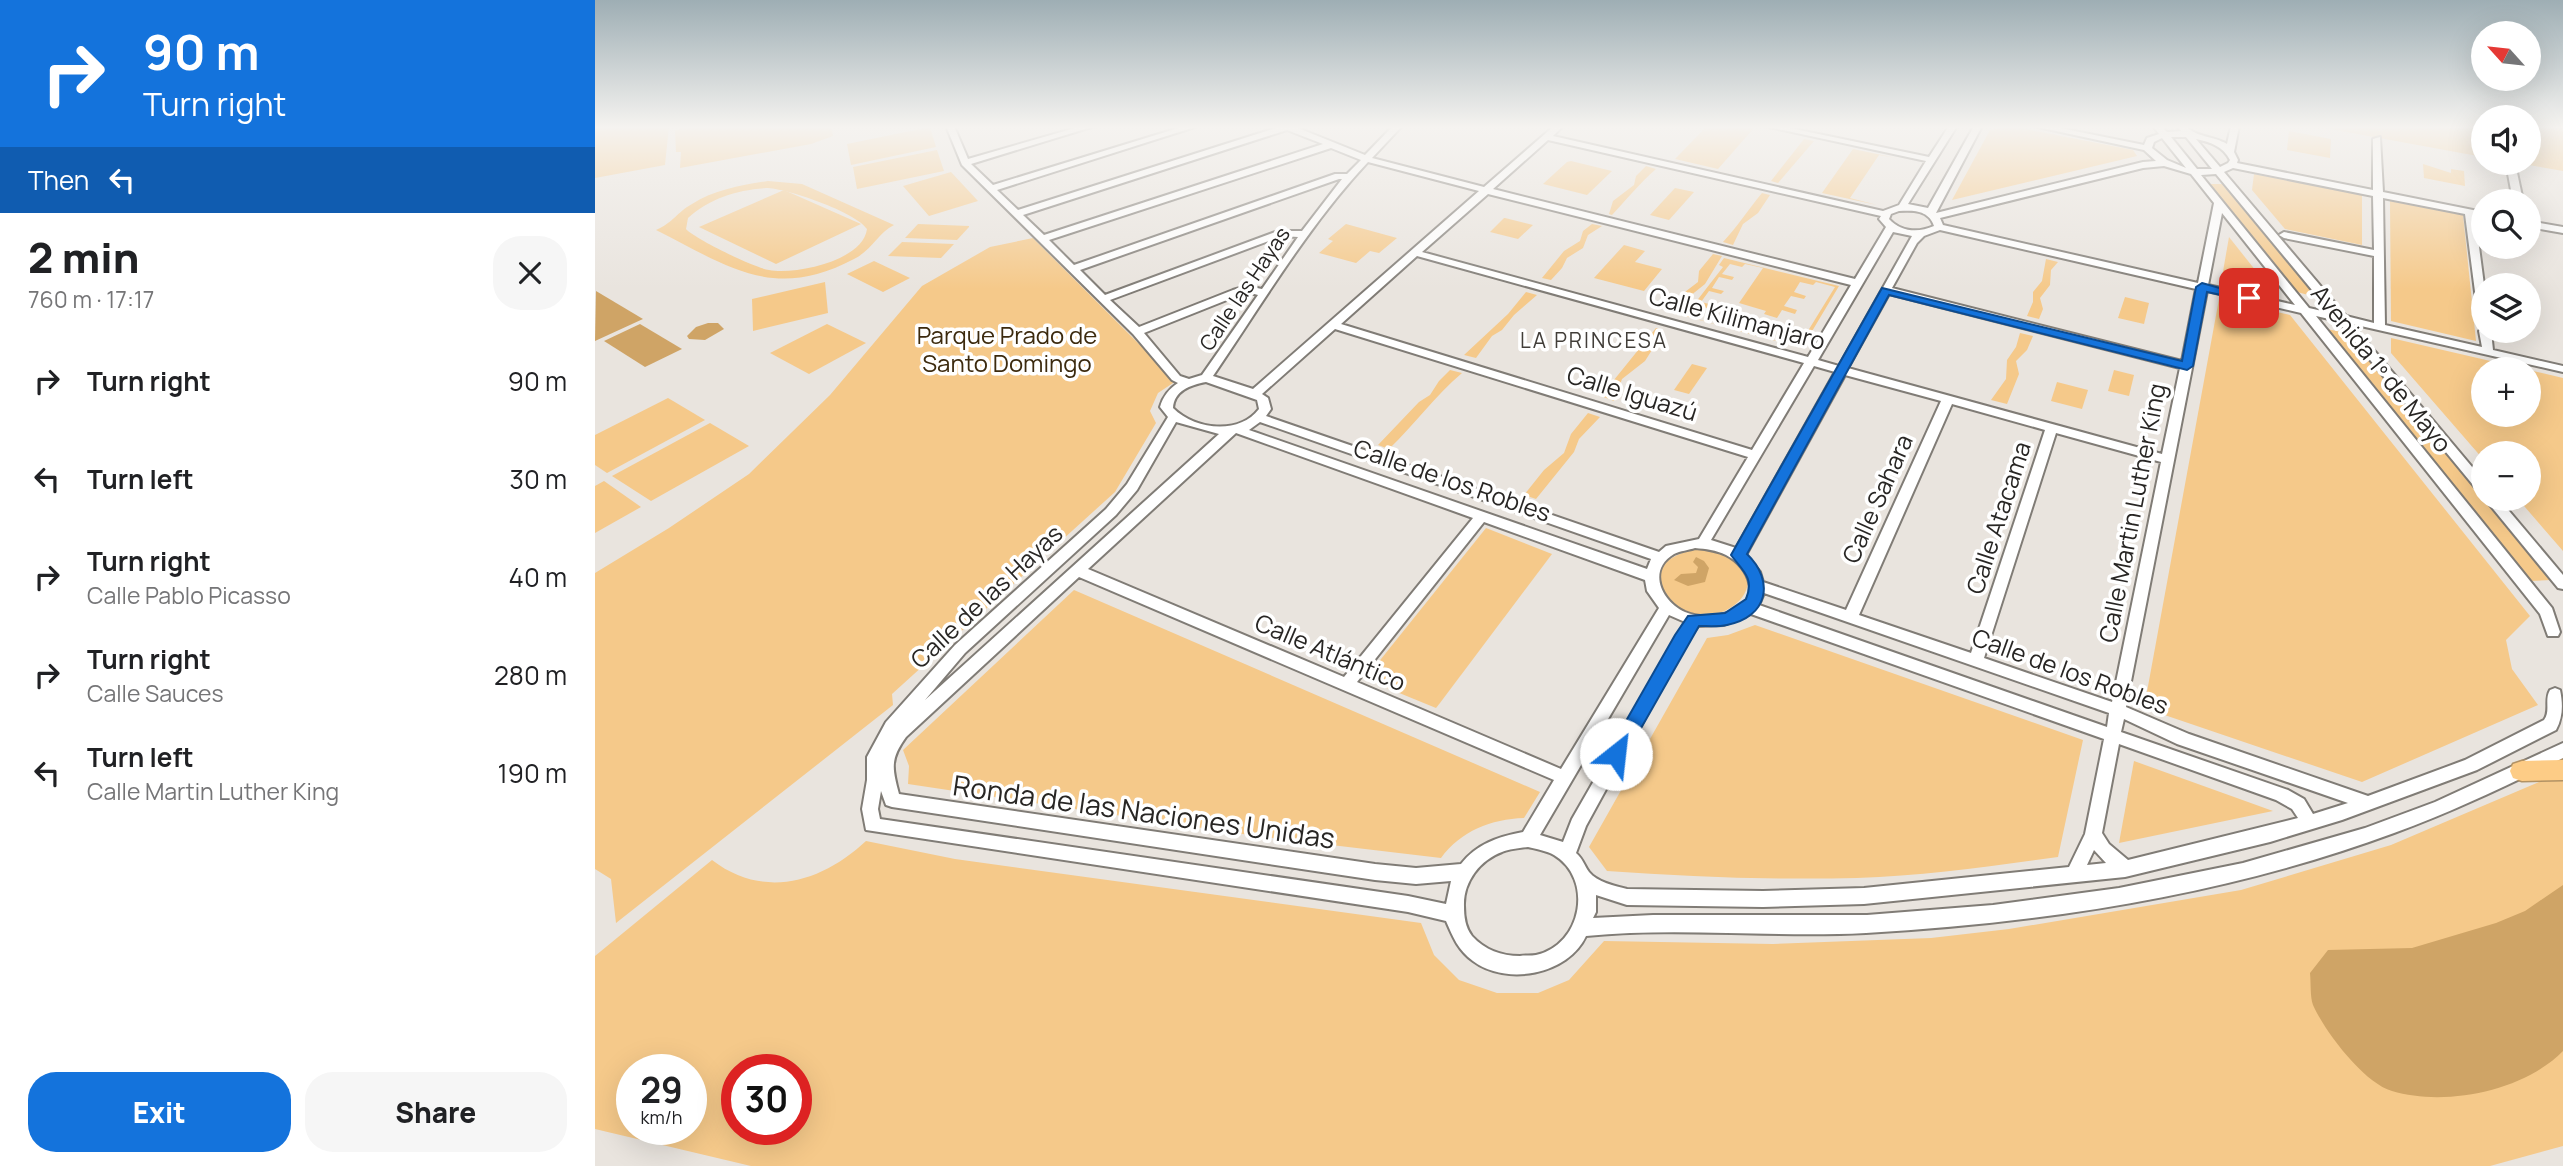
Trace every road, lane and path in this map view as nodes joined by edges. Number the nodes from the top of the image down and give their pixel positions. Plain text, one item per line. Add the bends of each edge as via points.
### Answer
1 (983, 180) edge
2 (1016, 180) edge
3 (1121, 180) edge
4 (1221, 180) edge
5 (1325, 180) edge
6 (1346, 180) edge
7 (1449, 180) edge
8 (1498, 180) edge
9 (1737, 180) edge
10 (1919, 180) edge
11 (1950, 180) edge
12 (2074, 180) edge
13 (2201, 180) edge
14 (2227, 180) edge
15 (2334, 180) edge
16 (2377, 180) edge
17 (991, 188) junction
18 (1487, 190) junction
19 (2377, 190) junction
20 (2219, 202) junction
21 (2471, 204) edge
22 (1902, 207) junction
23 (2470, 212) joint
24 (1016, 214) junction
25 (1885, 214) junction
26 (1933, 214) junction
27 (2541, 217) edge
28 (2563, 222) edge
29 (2541, 226) edge
30 (1891, 227) junction
31 (1939, 227) junction
32 (2563, 230) edge
33 (1304, 234) junction
34 (1920, 234) junction
35 (2284, 235) dead end
36 (1042, 239) junction
37 (1416, 253) junction
38 (2378, 254) junction
39 (1072, 269) junction
40 (2478, 273) edge
41 (1857, 283) junction
42 (2202, 287) junction
43 (1886, 290) junction
44 (1263, 293) junction
45 (1103, 299) junction
46 (2306, 311) junction
47 (2344, 320) junction
48 (1334, 325) junction
49 (2381, 328) junction
50 (1137, 332) junction
51 (2487, 343) edge
52 (2488, 352) junction
53 (1811, 361) junction
54 (2187, 366) junction
55 (2563, 369) edge
56 (1842, 370) junction
57 (1206, 378) junction
58 (1187, 382) junction
59 (1255, 394) junction
60 (1948, 399) junction
61 (1173, 418) junction
62 (1260, 418) junction
63 (2052, 428) junction
64 (1234, 431) junction
65 (1756, 455) junction
66 (2168, 460) junction
67 (2471, 473) edge
68 (2503, 511) edge
69 (1482, 516) junction
70 (1703, 543) junction
71 (1739, 555) junction
72 (1660, 557) junction
73 (1077, 570) junction
74 (1650, 576) junction
75 (2563, 584) edge
76 (1757, 585) junction
77 (1748, 607) junction
78 (1666, 608) junction
79 (1850, 618) junction
80 (1694, 620) junction
81 (2553, 632) dead end
82 (1976, 662) junction
83 (1346, 685) junction
84 (2555, 694) dead end
85 (2118, 710) junction
86 (2113, 734) junction
87 (2563, 750) edge
88 (2563, 770) edge
89 (2522, 771) junction
90 (1566, 778) junction
91 (2367, 803) junction
92 (2309, 822) junction
93 (872, 825) joint
94 (2092, 834) junction
95 (1528, 839) junction
96 (1567, 854) junction
97 (2125, 869) junction
98 (1463, 872) junction
99 (2074, 875) junction
100 (1587, 881) junction
101 (1455, 914) junction
102 (1583, 928) junction

1 - 17 street
2 - 17 street
3 - 24 street
4 - 36 street
5 - 39 street
6 - 33 street, Calle las Hayas
7 - 18 street
8 - 18 street
9 - 25 street
10 - 22 street
11 - 26 street
12 - 26 street
13 - 20 street, Avenida 1º de Mayo
14 - 47 street, Avenida 1º de Mayo
15 - 19 street
16 - 19 street
17 - 24 street
18 - 37 street
18 - 41 street
19 - 21 street
19 - 23 street
19 - 38 street
20 - 42 street, Calle Martin Luther King
20 - 46 street, Avenida 1º de Mayo
22 - 25 street
22 - 26 street
23 - 40 street
24 - 36 street
25 - 30 street
26 - 31 street
27 - 28 street
29 - 32 street
30 - 34 street
30 - 41 street
31 - 34 street
31 - 42 street
33 - 44 street, Calle las Hayas
33 - 45 street via 1281,233
34 - 43 street
35 - 38 street
36 - 39 street
37 - 48 street
37 - 53 street, Calle Kilimanjaro
38 - 49 street
39 - 45 street
41 - 53 street
42 - 46 street
42 - 54 street, Calle Martin Luther King
43 - 54 street
43 - 56 street
44 - 50 street via 1237,292
44 - 57 street, Calle las Hayas
45 - 50 street
46 - 47 street
46 - 81 street, Avenida 1º de Mayo via 2540,603
47 - 49 street
47 - 67 street, Avenida 1º de Mayo
48 - 59 street
48 - 65 street, Calle Iguazú
49 - 52 street
50 - 58 street via 1176,378
51 - 52 street
52 - 55 street
53 - 56 street, Calle Kilimanjaro
53 - 65 street
54 - 66 street, Calle Martin Luther King
56 - 60 street, Calle Kilimanjaro
56 - 71 street
57 - 58 street
57 - 59 street
58 - 61 street via 1166,403
59 - 62 street via 1264,402
60 - 63 street, Calle Kilimanjaro
60 - 79 street, Calle Sahara
61 - 64 street, Calle de los Robles via 1215,432
61 - 93 street, Calle de las Hayas via 1117,506 960,649 892,727 875,757
62 - 64 street
62 - 72 street, Calle de los Robles
63 - 66 street, Calle Kilimanjaro
63 - 82 street, Calle Atacama
64 - 69 street, Calle de los Robles
64 - 73 street
65 - 70 street
66 - 85 street, Calle Martin Luther King
68 - 75 street
69 - 74 street, Calle de los Robles
69 - 83 street
70 - 71 street
70 - 72 street via 1678,547
71 - 76 street via 1753,569
72 - 74 street
73 - 83 street, Calle Atlántico
73 - 98 street, Ronda de las Naciones Unidas via 900,732 883,762 892,800 1375,872 1416,876
74 - 78 street via 1656,598
76 - 77 street
76 - 79 street, Calle de los Robles
77 - 80 street via 1726,619
77 - 86 street, Calle de los Robles
78 - 80 street
78 - 90 street
79 - 82 street, Calle de los Robles
80 - 96 street via 1584,812
82 - 85 street, Calle de los Robles
83 - 90 street, Calle Atlántico
84 - 91 street via 2556,716 2550,725 2470,765
85 - 86 street, Calle Martin Luther King
85 - 91 street, Calle de los Robles via 2183,739
86 - 92 street, Calle de los Robles via 2287,797 2298,804
86 - 94 street, Calle Martin Luther King
87 - 89 street
88 - 89 highway
89 - 102 street via 2367,836 2293,859 2091,902 1866,924 1625,922
90 - 95 street
91 - 92 street
92 - 97 street
93 - 101 street, Ronda de las Naciones Unidas
94 - 97 street
94 - 99 street, Calle Martin Luther King
95 - 96 street via 1546,842
95 - 98 street via 1496,844
96 - 100 street
97 - 99 street
98 - 101 street via 1455,892
99 - 100 street via 1877,895 1763,899 1627,897
100 - 102 street via 1590,898
101 - 102 street via 1468,943 1494,962 1508,965 1527,965 1557,955

